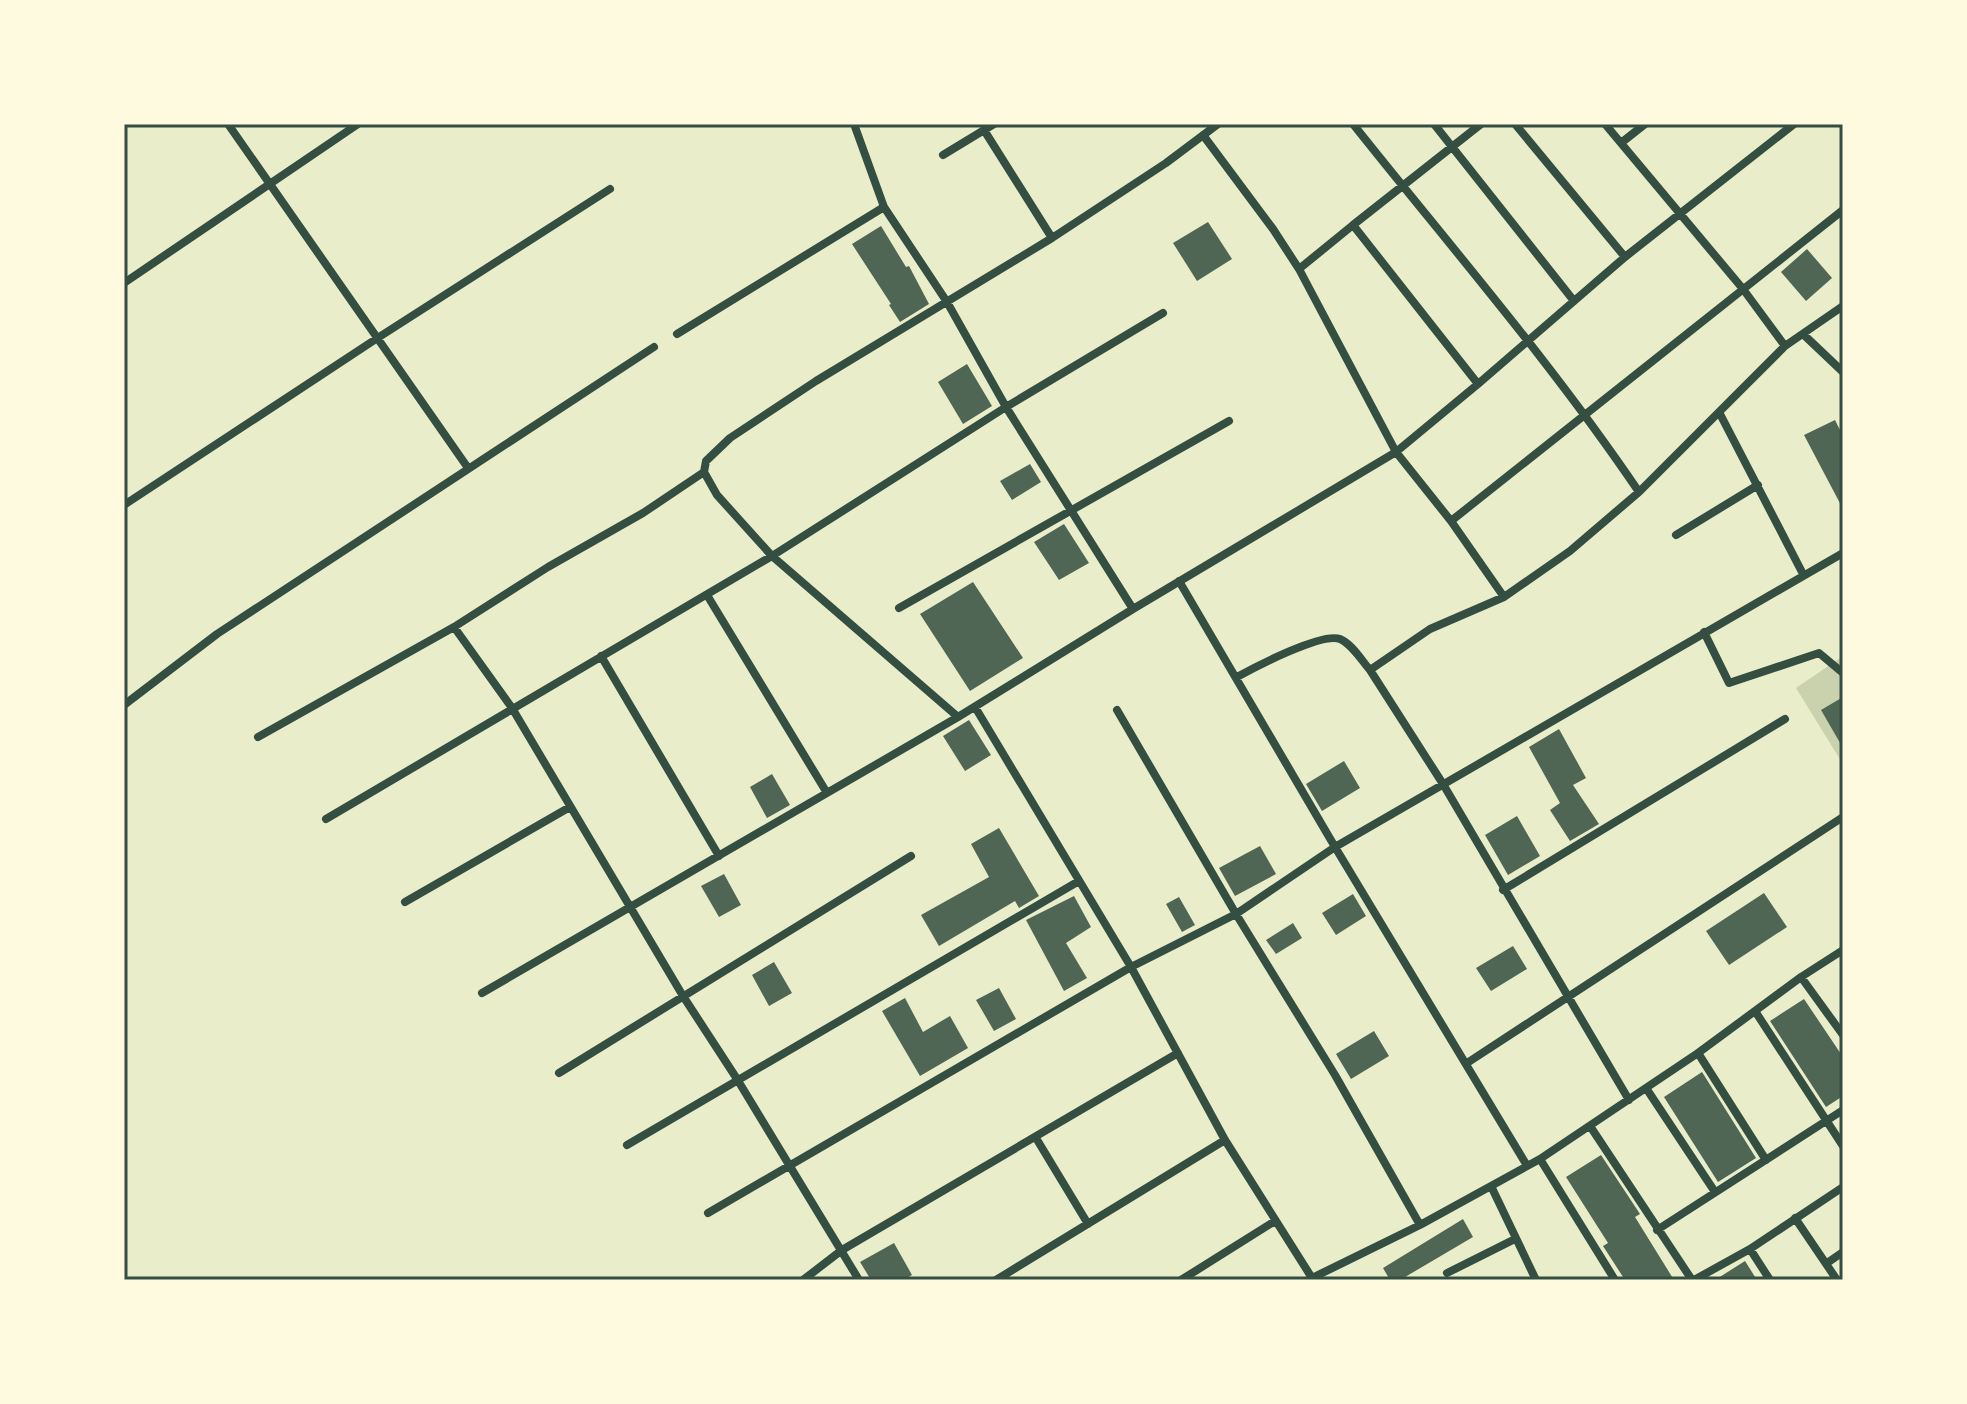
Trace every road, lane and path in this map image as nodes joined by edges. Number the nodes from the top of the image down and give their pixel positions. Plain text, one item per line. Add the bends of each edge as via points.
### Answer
1 (228, 124) edge
2 (358, 124) edge
3 (854, 124) edge
4 (994, 124) edge
5 (1218, 124) edge
6 (1353, 124) edge
7 (1434, 124) edge
8 (1481, 124) edge
9 (1515, 124) edge
10 (1605, 124) edge
11 (1645, 124) edge
12 (1794, 124) edge
13 (984, 130) junction
14 (1203, 135) junction
15 (1621, 143) junction
16 (1453, 148) junction
17 (943, 155) dead end
18 (270, 184) junction
19 (1402, 186) junction
20 (610, 189) dead end
21 (884, 207) junction
22 (1843, 210) edge
23 (1680, 213) junction
24 (1353, 225) junction
25 (1052, 238) junction
26 (1625, 257) junction
27 (1299, 269) junction
28 (124, 283) edge
29 (1743, 289) junction
30 (1574, 301) junction
31 (947, 302) junction
32 (1843, 306) edge
33 (1163, 313) dead end
34 (677, 334) dead end
35 (1804, 335) junction
36 (376, 339) junction
37 (1528, 339) junction
38 (1785, 346) junction
39 (654, 347) dead end
40 (1843, 372) edge
41 (1478, 384) junction
42 (1006, 407) junction
43 (1719, 412) junction
44 (1586, 413) junction
45 (1229, 421) dead end
46 (1396, 452) junction
47 (468, 468) junction
48 (704, 472) junction
49 (1758, 485) junction
50 (1639, 492) junction
51 (124, 505) edge
52 (1070, 510) junction
53 (1451, 521) junction
54 (1676, 535) dead end
55 (1843, 553) edge
56 (772, 556) junction
57 (1803, 574) junction
58 (1179, 581) junction
59 (707, 595) junction
60 (1504, 597) junction
61 (899, 608) dead end
62 (1133, 609) junction
63 (454, 627) junction
64 (1704, 632) junction
65 (601, 656) junction
66 (1370, 670) junction
67 (1843, 673) edge
68 (1237, 677) junction
69 (124, 705) edge
70 (975, 707) junction
71 (512, 708) junction
72 (1117, 710) dead end
73 (958, 717) junction
74 (1785, 719) dead end
75 (258, 737) dead end
76 (1443, 784) junction
77 (827, 793) junction
78 (570, 807) junction
79 (1843, 817) edge
80 (326, 819) dead end
81 (1335, 847) junction
82 (719, 856) junction
83 (911, 856) dead end
84 (1079, 881) junction
85 (1503, 890) junction
86 (405, 902) dead end
87 (630, 908) junction
88 (1236, 914) junction
89 (1843, 950) edge
90 (1131, 967) junction
91 (1801, 977) junction
92 (482, 993) dead end
93 (683, 996) junction
94 (1569, 996) junction
95 (1755, 1011) junction
96 (1843, 1035) edge
97 (1178, 1053) junction
98 (1698, 1053) junction
99 (1467, 1063) junction
100 (559, 1073) dead end
101 (737, 1079) junction
102 (1646, 1088) junction
103 (1629, 1100) junction
104 (1843, 1110) edge
105 (1826, 1122) junction
106 (1590, 1126) junction
107 (1036, 1138) junction
108 (1225, 1140) junction
109 (627, 1145) dead end
110 (1843, 1146) edge
111 (1540, 1159) junction
112 (1766, 1160) junction
113 (1526, 1164) junction
114 (789, 1165) junction
115 (1491, 1186) junction
116 (1843, 1187) edge
117 (1715, 1192) junction
118 (708, 1213) dead end
119 (1795, 1218) junction
120 (1275, 1221) junction
121 (1088, 1224) junction
122 (1420, 1225) junction
123 (1657, 1230) junction
124 (1515, 1239) junction
125 (1750, 1249) junction
126 (842, 1250) junction
127 (1843, 1252) edge
128 (1827, 1263) junction
129 (1447, 1273) dead end
130 (803, 1280) edge
131 (859, 1280) edge
132 (996, 1280) edge
133 (1181, 1280) edge
134 (1536, 1280) edge
135 (1615, 1280) edge
136 (1693, 1280) edge
137 (1770, 1280) edge
138 (1837, 1280) edge

1 - 18 street
2 - 18 street
3 - 21 street
4 - 13 street
5 - 14 street
6 - 19 street
7 - 16 street
8 - 16 street
9 - 26 street
10 - 15 street
11 - 15 street
12 - 23 street
13 - 17 street
13 - 25 street
14 - 25 street
14 - 27 street
15 - 23 street
16 - 19 street
16 - 30 street
18 - 28 street
18 - 36 street
19 - 24 street
19 - 37 street
20 - 36 street
21 - 31 street
21 - 34 street
22 - 29 street
23 - 26 street
23 - 29 street
24 - 27 street
24 - 41 street
25 - 31 street
26 - 30 street
27 - 46 street
29 - 38 street
29 - 44 street
30 - 37 street
31 - 42 street
31 - 48 street via 730,438 706,461
32 - 35 street
33 - 42 street
35 - 38 street
35 - 40 street
36 - 47 street
36 - 51 street
37 - 41 street
37 - 44 street
38 - 43 street
39 - 47 street
41 - 46 street
42 - 52 street
42 - 56 street
43 - 49 street
43 - 50 street
44 - 50 street
44 - 53 street
45 - 52 street
46 - 53 street
46 - 58 street
47 - 69 street via 217,634
48 - 56 street via 717,495
48 - 63 street
49 - 54 street
49 - 57 street
50 - 60 street via 1570,551
52 - 61 street
52 - 62 street
53 - 60 street
55 - 57 street
56 - 59 street
56 - 73 street
57 - 64 street
58 - 62 street
58 - 68 street
59 - 65 street
59 - 77 street
60 - 66 street via 1430,629
62 - 70 street
63 - 71 street
63 - 75 street
64 - 67 street via 1729,683 1819,653
64 - 76 street
65 - 71 street
65 - 82 street
66 - 68 street via 1345,640 1333,637 1266,660
66 - 76 street
68 - 81 street
70 - 73 street
70 - 84 street
71 - 78 street
71 - 80 street
72 - 88 street
73 - 77 street
74 - 85 street
76 - 81 street
76 - 85 street
77 - 82 street
78 - 86 street
78 - 87 street
79 - 94 street
81 - 88 street
81 - 99 street
82 - 87 street
83 - 93 street
84 - 90 street
84 - 101 street
85 - 94 street
87 - 92 street
87 - 93 street
88 - 90 street
88 - 122 street
89 - 91 street
90 - 97 street
90 - 114 street
91 - 95 street
91 - 96 street
93 - 100 street
93 - 101 street
94 - 99 street
94 - 103 street
95 - 98 street
95 - 105 street
97 - 107 street
97 - 108 street
98 - 102 street
98 - 112 street
99 - 113 street
101 - 109 street
101 - 114 street
102 - 103 street
102 - 117 street
103 - 106 street
104 - 105 street
105 - 110 street
105 - 112 street
106 - 111 street
106 - 123 street
107 - 121 street
107 - 126 street
108 - 120 street
108 - 121 street
111 - 113 street
111 - 135 street
112 - 117 street
113 - 115 street
114 - 118 street
114 - 126 street
115 - 122 street
115 - 124 street
116 - 119 street
117 - 123 street
119 - 125 street
119 - 128 street
120 - 122 street via 1312,1278
120 - 133 street
121 - 132 street
123 - 136 street
124 - 129 street
124 - 134 street
125 - 136 street
125 - 137 street
126 - 130 street
126 - 131 street
127 - 128 street
128 - 138 street

